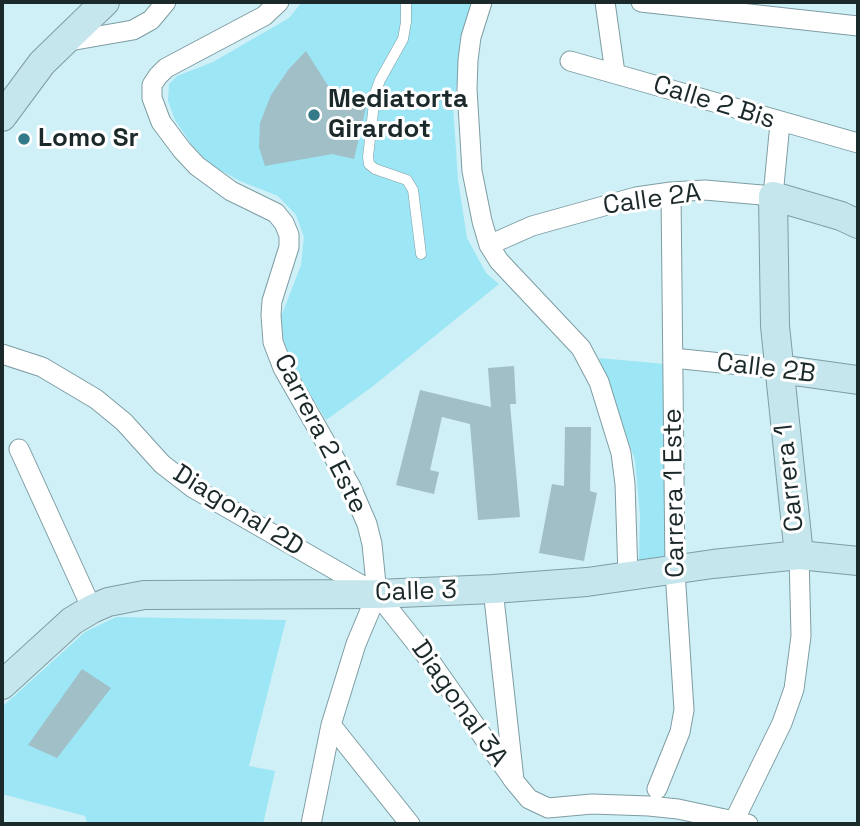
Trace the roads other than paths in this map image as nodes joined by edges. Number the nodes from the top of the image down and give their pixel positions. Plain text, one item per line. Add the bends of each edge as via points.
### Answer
1 (105, 2) edge
2 (166, 2) edge
3 (279, 2) edge
4 (406, 2) edge
5 (482, 2) edge
6 (605, 2) edge
7 (641, 2) edge
8 (858, 26) edge
9 (64, 42) junction
10 (570, 61) dead end
11 (615, 73) junction
12 (2, 117) edge
13 (780, 123) junction
14 (858, 143) edge
15 (671, 192) junction
16 (772, 196) junction
17 (858, 224) edge
18 (489, 245) junction
19 (421, 254) dead end
20 (2, 354) edge
21 (673, 358) junction
22 (779, 369) junction
23 (858, 380) edge
24 (19, 449) dead end
25 (799, 555) junction
26 (858, 561) edge
27 (675, 571) junction
28 (628, 576) junction
29 (493, 589) junction
30 (377, 594) junction
31 (92, 609) junction
32 (2, 685) edge
33 (331, 724) junction
34 (514, 782) junction
35 (657, 789) dead end
36 (741, 822) edge
37 (311, 824) edge
38 (410, 824) edge

1 - 9 street
2 - 9 street via 151,20 133,30
3 - 30 street, Carrera 2 Este via 264,16 166,68 152,85 152,98 161,122 197,166 232,191 276,213 287,229 288,254 272,301 274,342 283,368 359,505 372,544
4 - 19 lane via 403,39 375,94 368,156 375,169 407,180 413,190
5 - 18 street via 467,60 467,117 477,196
6 - 11 street
7 - 8 street
9 - 12 street via 26,82
10 - 11 street, Calle 2 Bis
11 - 13 street, Calle 2 Bis
13 - 14 street, Calle 2 Bis
13 - 16 street, Carrera 1
15 - 16 street, Calle 2A
15 - 18 street, Calle 2A via 555,219
15 - 21 street, Carrera 1 Este
16 - 17 street, Calle 2A
16 - 22 street, Carrera 1
18 - 28 street via 580,348 599,382 625,484
20 - 30 street, Diagonal 2D via 41,367 96,399 177,477
21 - 22 street, Calle 2B
21 - 27 street, Carrera 1 Este
22 - 23 street, Calle 2B
22 - 25 street, Carrera 1
24 - 31 street
25 - 26 street, Calle 3
25 - 27 street, Calle 3
25 - 36 street, Carrera 1 via 801,636 794,689
27 - 28 street, Calle 3
27 - 35 street, Carrera 1 Este via 684,710
28 - 29 street, Calle 3
29 - 30 street, Calle 3
29 - 34 street
30 - 31 street, Calle 3 via 162,593 108,601
30 - 33 street, Carrera 2 Este
30 - 34 street, Diagonal 3A via 428,658
31 - 32 street, Calle 3 via 72,621
33 - 37 street, Carrera 2 Este
33 - 38 street
34 - 36 street, Diagonal 3A via 529,799 548,808 649,806

